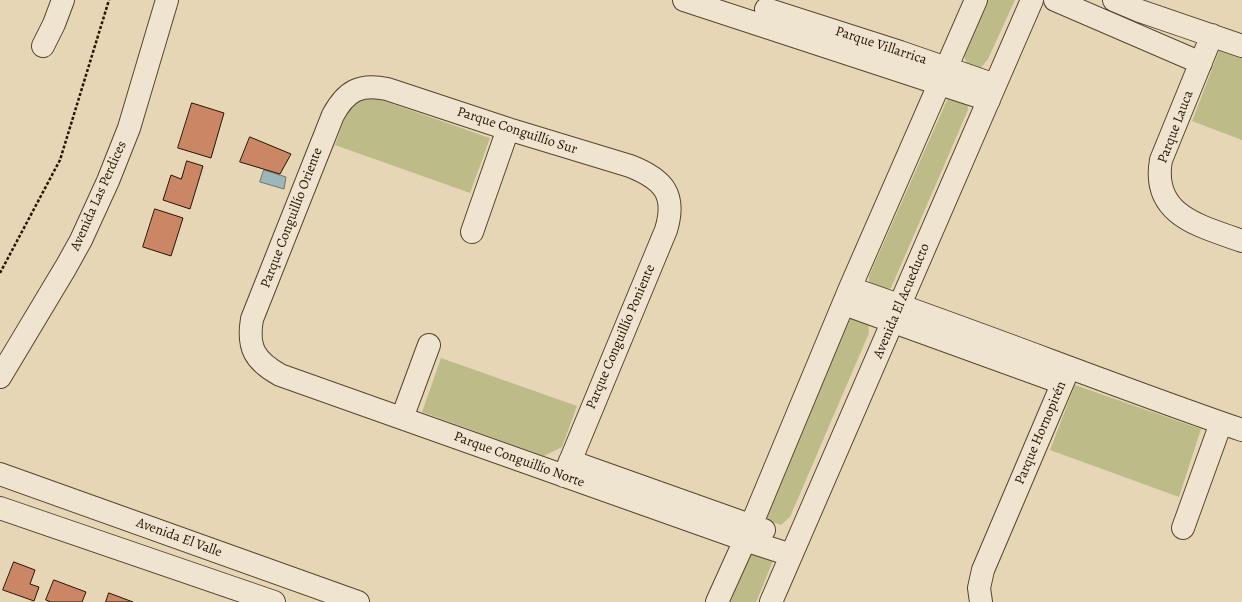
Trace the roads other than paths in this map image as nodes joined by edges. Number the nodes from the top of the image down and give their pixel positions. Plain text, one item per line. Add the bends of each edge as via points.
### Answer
1 (63, 0) edge
2 (167, 0) edge
3 (684, 0) edge
4 (976, 0) edge
5 (1032, 0) edge
6 (1055, 0) edge
7 (1114, 0) edge
8 (766, 11) edge
9 (1212, 35) junction
10 (43, 46) dead end
11 (1242, 46) edge
12 (1201, 64) junction
13 (944, 76) junction
14 (354, 90) joint
15 (992, 92) junction
16 (508, 129) junction
17 (669, 196) joint
18 (472, 232) dead end
19 (1242, 240) edge
20 (847, 296) junction
21 (897, 313) junction
22 (429, 345) dead end
23 (254, 353) joint
24 (1066, 376) junction
25 (0, 377) edge
26 (402, 418) junction
27 (1221, 423) junction
28 (1242, 430) edge
29 (567, 468) junction
30 (0, 474) edge
31 (3, 510) edge
32 (1183, 528) dead end
33 (748, 533) junction
34 (794, 549) junction
35 (261, 568) junction
36 (252, 594) junction
37 (274, 602) edge
38 (358, 602) edge
39 (718, 602) edge
40 (771, 602) edge
41 (981, 602) edge

1 - 10 street
2 - 25 street, Avenida Las Perdices via 129,128 108,181 66,268
3 - 8 street, Parque Villarrica
4 - 13 street
5 - 15 street, Avenida El Acueducto
6 - 12 street
7 - 9 street
8 - 13 street, Parque Villarrica
9 - 11 street
9 - 12 street, Parque Lauca
12 - 19 street, Parque Lauca via 1161,160 1160,181 1167,200 1178,214 1193,223
13 - 15 street, Parque Villarrica
13 - 20 street
14 - 16 street, Parque Conguillío Sur via 369,86 387,89
14 - 23 street, Parque Conguillío Oriente via 342,101 333,115 252,319 250,338
15 - 21 street, Avenida El Acueducto
16 - 17 street, Parque Conguillío Sur via 642,171 656,179
16 - 18 street
17 - 29 street, Parque Conguillío Poniente via 670,212 666,230
20 - 21 street
20 - 33 street
21 - 24 street
21 - 34 street, Avenida El Acueducto
22 - 26 street
23 - 26 street, Parque Conguillío Norte via 265,366 280,375
24 - 27 street, Parque Hornopirén
24 - 41 street, Parque Hornopirén via 983,570 979,588
26 - 29 street, Parque Conguillío Norte
27 - 28 street, Parque Hornopirén
27 - 32 street
29 - 33 street, Parque Conguillío Norte
30 - 35 street, Avenida El Valle
31 - 36 street, Avenida El Valle
33 - 34 street, Parque Conguillío Norte
33 - 39 street
34 - 40 street, Avenida El Acueducto
35 - 36 street
35 - 38 street, Avenida El Valle
36 - 37 street, Avenida El Valle

